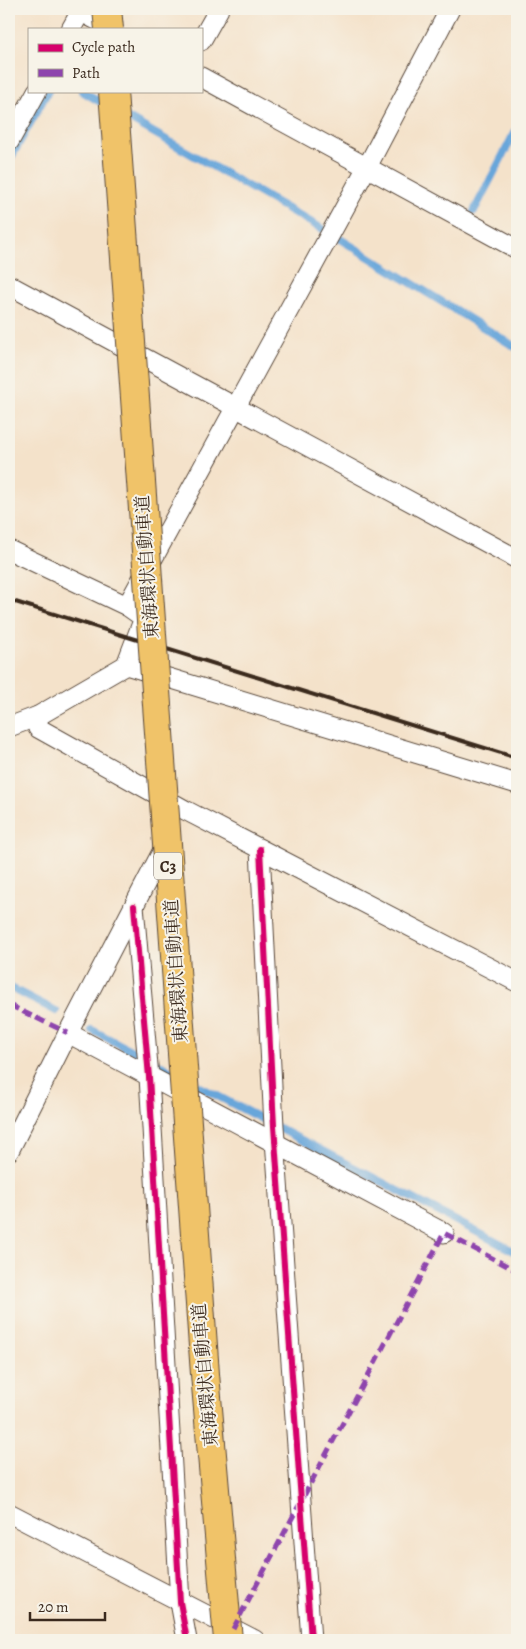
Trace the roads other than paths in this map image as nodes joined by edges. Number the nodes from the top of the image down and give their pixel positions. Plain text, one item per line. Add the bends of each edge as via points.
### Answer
1 (107, 9) edge
2 (219, 9) edge
3 (450, 9) edge
4 (78, 10) edge
5 (71, 28) edge
6 (109, 28) edge
7 (111, 28) edge
8 (202, 39) edge
9 (202, 78) edge
10 (36, 92) edge
11 (113, 92) edge
12 (9, 142) edge
13 (367, 167) junction
14 (517, 249) edge
15 (9, 285) edge
16 (234, 408) junction
17 (9, 550) edge
18 (517, 559) edge
19 (127, 606) junction
20 (126, 665) junction
21 (38, 716) junction
22 (9, 727) edge
23 (517, 784) edge
24 (184, 810) junction
25 (260, 849) junction
26 (134, 906) junction
27 (517, 982) edge
28 (68, 1033) junction
29 (149, 1077) junction
30 (276, 1144) junction
31 (9, 1151) edge
32 (444, 1233) dead end
33 (9, 1513) edge
34 (180, 1602) junction
35 (229, 1636) edge
36 (187, 1640) edge
37 (255, 1640) edge
38 (311, 1640) edge

1 - 6 highway, bridge
2 - 8 street
3 - 13 street
4 - 5 street
4 - 7 street
9 - 13 street
10 - 12 street
11 - 35 highway, 東海環状自動車道 / C3, bridge via 204,1364
13 - 14 street
13 - 16 street
15 - 16 street
16 - 18 street
16 - 19 street
17 - 19 street
19 - 20 street via 144,618
20 - 21 street
20 - 23 street
21 - 22 street
21 - 24 street via 38,728
24 - 25 street
24 - 26 street
25 - 27 street
25 - 30 street
26 - 28 street
26 - 29 street
28 - 29 street
28 - 31 street
29 - 30 street
29 - 34 street
30 - 32 street
30 - 38 street
33 - 34 street
34 - 35 street
34 - 36 street
35 - 37 street

